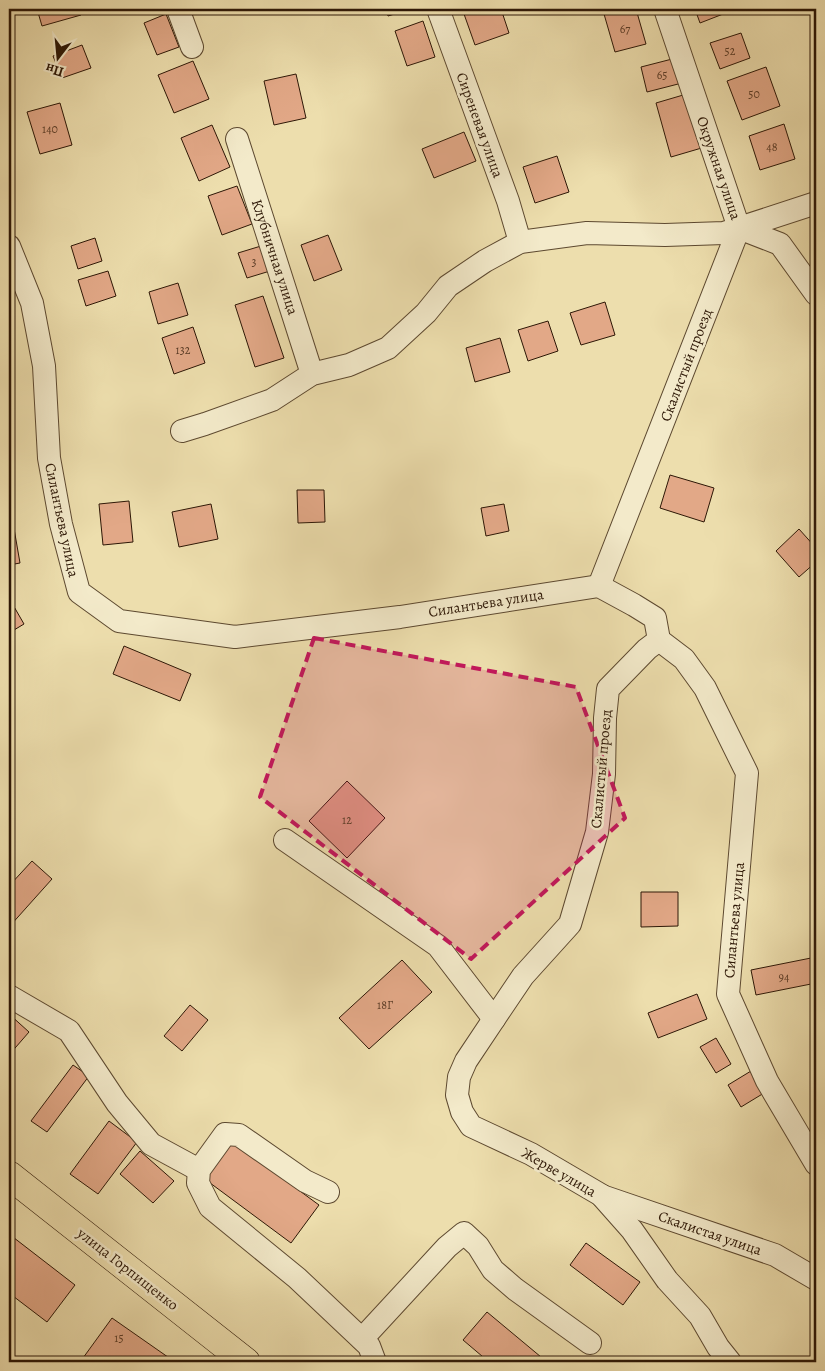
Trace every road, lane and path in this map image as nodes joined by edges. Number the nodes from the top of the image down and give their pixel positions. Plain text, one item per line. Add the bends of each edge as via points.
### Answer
1 (178, 9) edge
2 (438, 9) edge
3 (665, 9) edge
4 (192, 47) dead end
5 (237, 139) dead end
6 (816, 203) edge
7 (739, 228) junction
8 (520, 242) junction
9 (9, 246) edge
10 (816, 294) edge
11 (312, 374) junction
12 (182, 431) dead end
13 (599, 586) junction
14 (659, 640) junction
15 (284, 840) dead end
16 (9, 996) edge
17 (494, 1019) junction
18 (466, 1061) joint
19 (816, 1164) edge
20 (199, 1170) junction
21 (9, 1175) edge
22 (328, 1192) dead end
23 (601, 1195) junction
24 (816, 1279) edge
25 (362, 1339) junction
26 (590, 1343) dead end
27 (240, 1360) edge
28 (375, 1362) edge
29 (730, 1362) edge

1 - 4 street
2 - 8 street, Сиреневая улица
3 - 7 street, Окружная улица
5 - 11 street, Клубничная улица
6 - 7 street
7 - 8 street via 724,233 665,235 587,233
7 - 10 street, Окружная улица via 780,244
7 - 13 street, Скалистый проезд
8 - 11 street via 448,286 426,313 388,348 349,365
9 - 13 street, Силантьева улица via 32,303 44,366 48,458 78,592 119,621 235,637 400,617
11 - 12 street via 272,400
13 - 14 street via 654,618
14 - 17 street, Скалистый проезд via 608,689 604,774 597,832 570,924 523,976
14 - 19 street, Силантьева улица via 684,660 705,688 746,773 728,994 768,1081
15 - 17 street via 438,946
16 - 20 street via 69,1031 117,1103 151,1144
17 - 18 street, Скалистый проезд
18 - 23 street, Жерве улица via 459,1077 457,1095 471,1126 531,1154
20 - 22 street via 225,1134 239,1135 305,1181
20 - 25 street via 198,1184 210,1207 296,1278
21 - 27 main road, улица Горпищенко
23 - 24 street, Скалистая улица via 775,1255
23 - 29 street, Жерве улица via 700,1316
25 - 26 street via 464,1232 478,1246 493,1270
25 - 28 street via 369,1346

